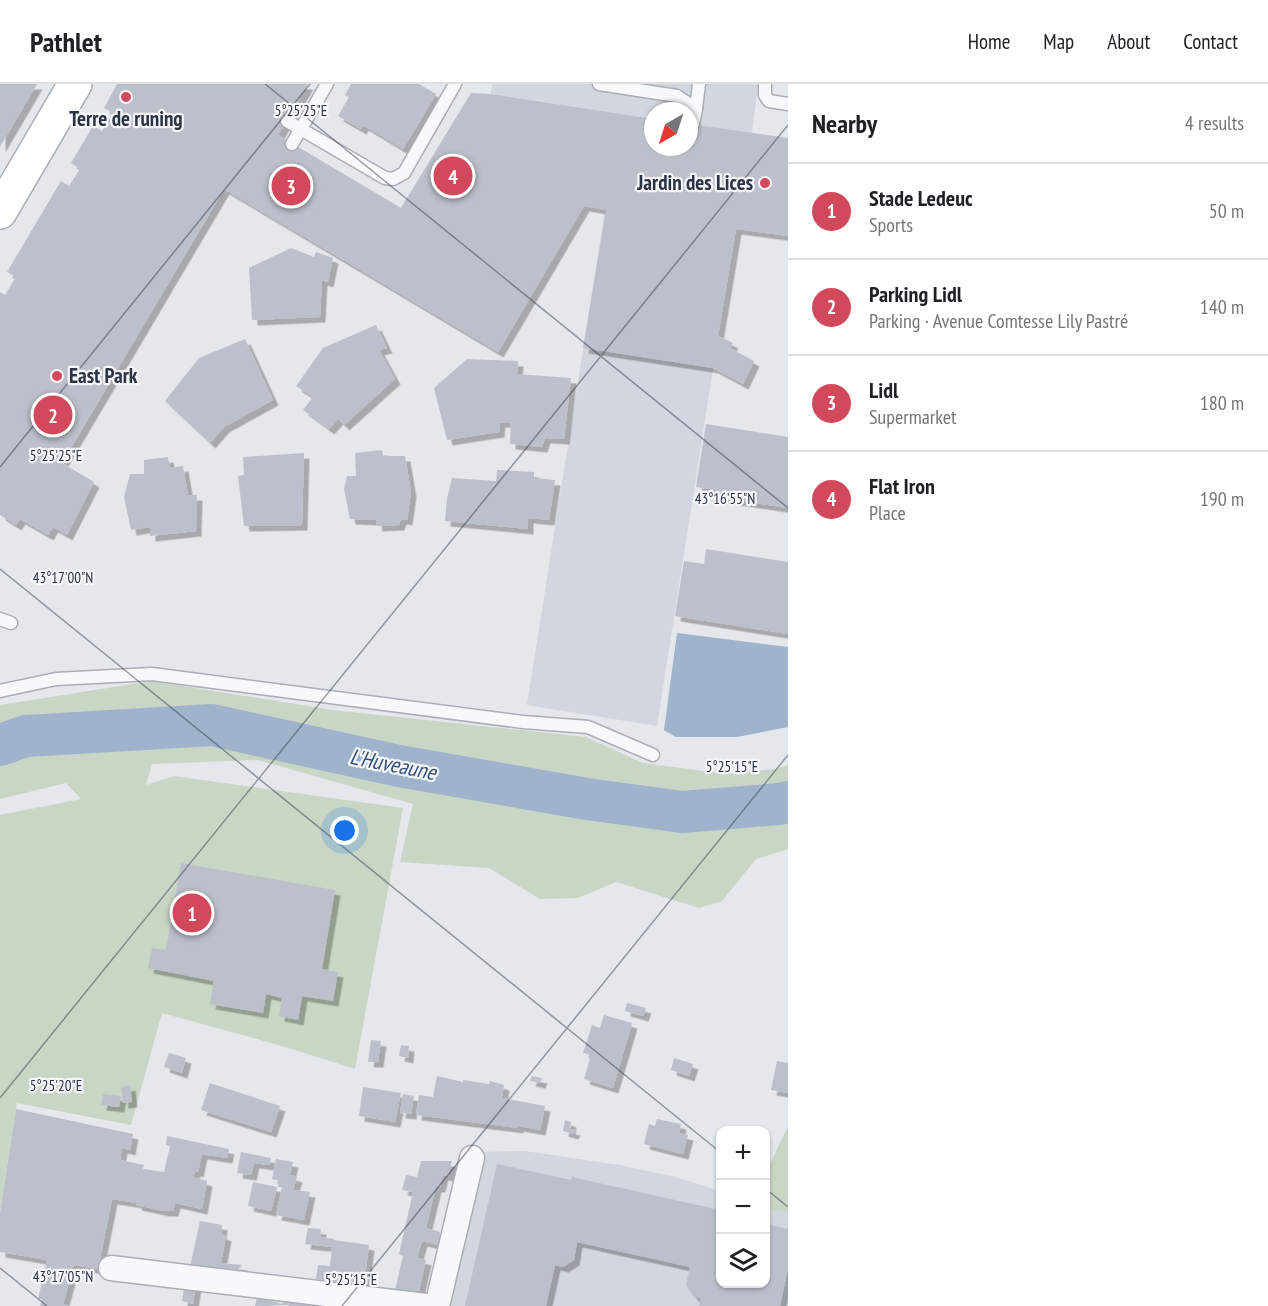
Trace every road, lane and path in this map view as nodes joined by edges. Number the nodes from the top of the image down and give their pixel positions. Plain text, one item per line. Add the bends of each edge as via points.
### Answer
1 (75, 84) edge
2 (327, 84) edge
3 (454, 84) edge
4 (599, 84) edge
5 (699, 84) edge
6 (765, 84) edge
7 (686, 102) edge
8 (697, 102) edge
9 (788, 104) edge
10 (287, 121) dead end
11 (301, 129) junction
12 (292, 144) dead end
13 (0, 212) edge
14 (0, 691) edge
15 (653, 755) dead end
16 (472, 1158) dead end
17 (111, 1268) dead end
18 (426, 1306) edge
19 (436, 1306) edge

1 - 13 street
2 - 11 lane
3 - 11 lane via 404,173 393,179
4 - 7 lane via 677,96
5 - 8 lane
6 - 9 lane via 769,101
10 - 11 lane
11 - 12 lane
14 - 15 lane via 56,679 152,675 588,727
16 - 19 street
17 - 18 street

